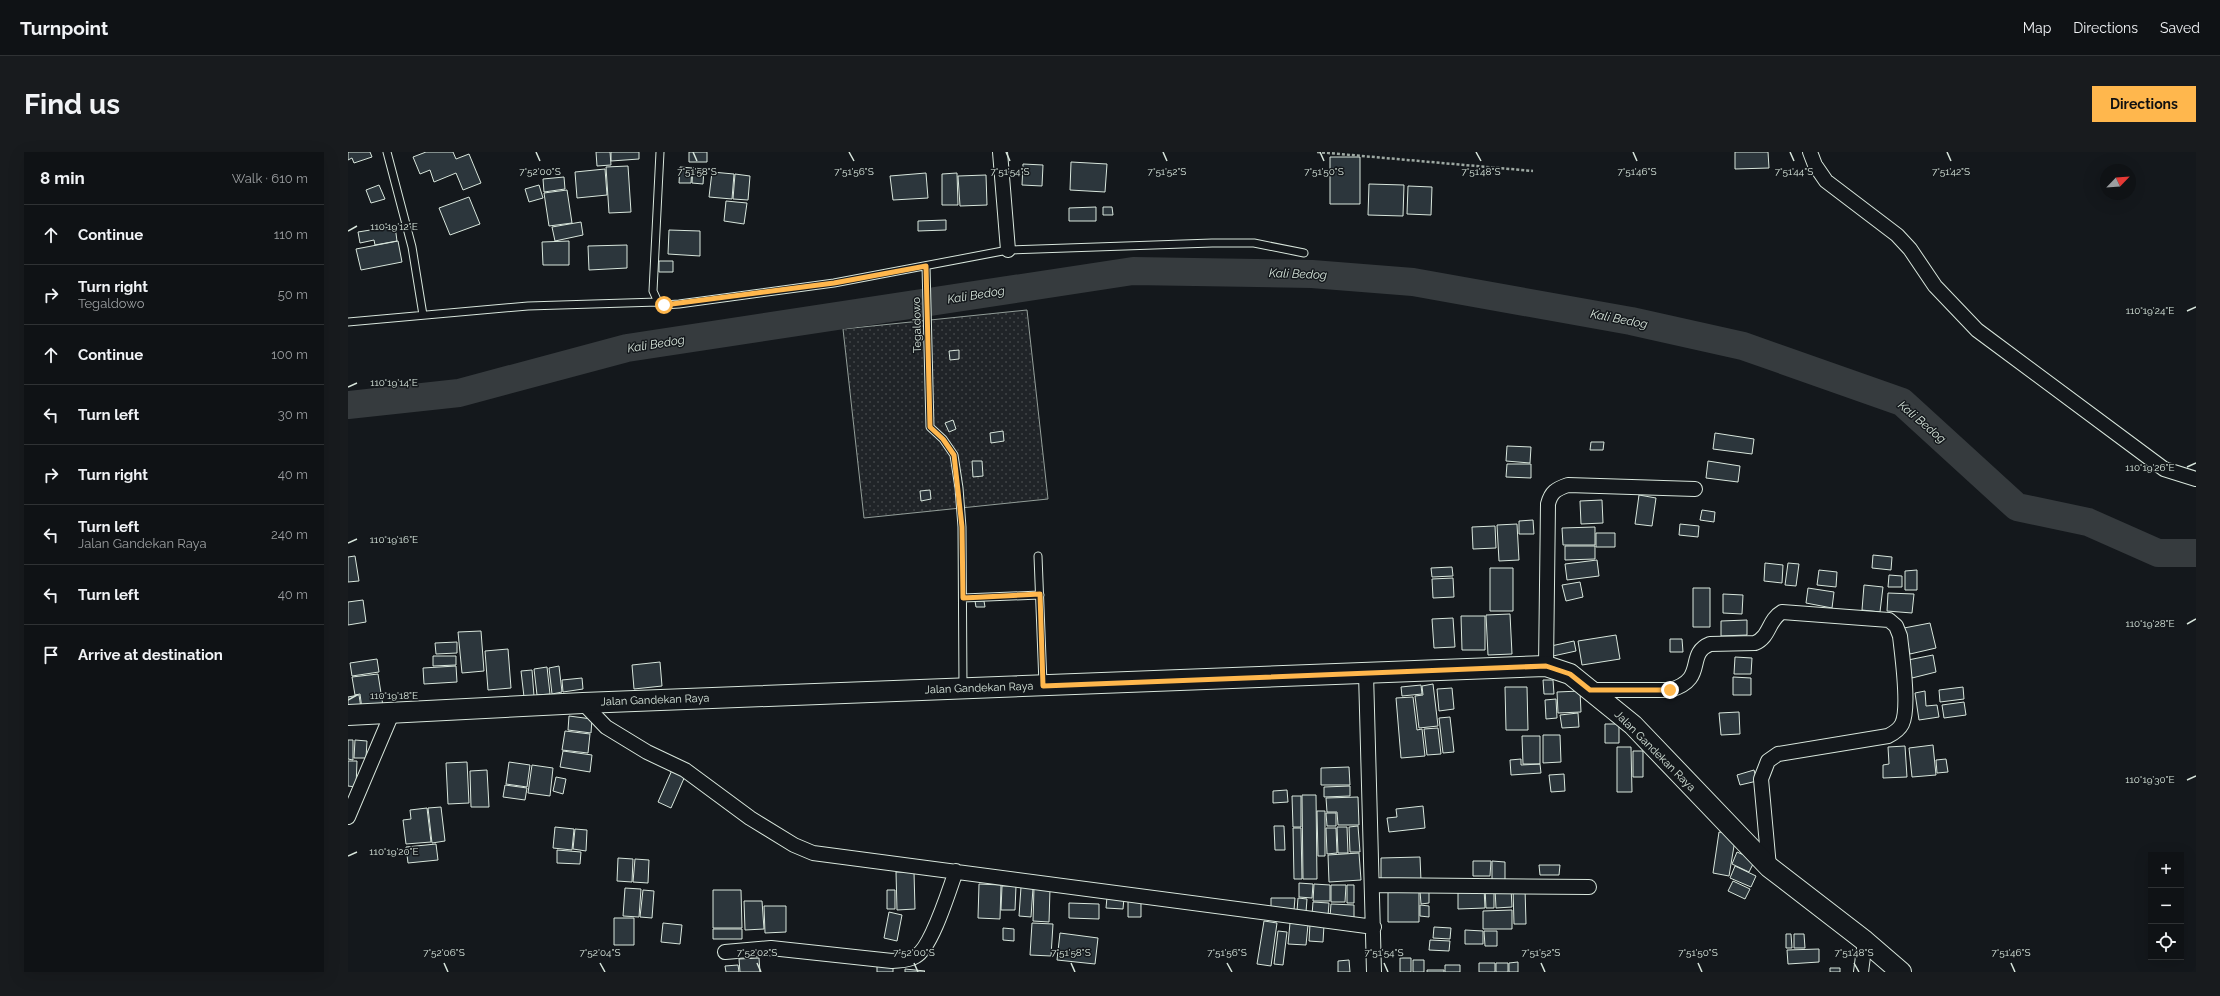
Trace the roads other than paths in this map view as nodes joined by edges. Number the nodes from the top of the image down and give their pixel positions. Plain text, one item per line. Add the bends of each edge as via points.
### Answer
1 (387, 152) edge
2 (660, 152) edge
3 (1000, 152) edge
4 (1810, 152) edge
5 (1008, 250) junction
6 (1304, 253) dead end
7 (926, 266) junction
8 (658, 302) junction
9 (423, 315) junction
10 (348, 322) edge
11 (2196, 479) edge
12 (1695, 489) dead end
13 (1038, 556) dead end
14 (1040, 594) junction
15 (963, 598) junction
16 (1546, 666) junction
17 (1366, 673) junction
18 (1043, 686) junction
19 (963, 689) junction
20 (1590, 690) junction
21 (583, 702) junction
22 (393, 712) junction
23 (348, 715) edge
24 (348, 817) edge
25 (1769, 867) junction
26 (956, 871) junction
27 (1373, 885) junction
28 (1589, 887) dead end
29 (1374, 927) junction
30 (1865, 940) junction
31 (725, 952) dead end
32 (1374, 972) edge
33 (1861, 972) edge
34 (1901, 972) edge

1 - 9 lane via 412,247
2 - 8 lane via 653,291
3 - 5 street
4 - 11 street via 1826,181 1897,235 1910,249 1935,286 1977,330 2164,469
5 - 6 lane via 1254,243
5 - 7 lane
7 - 8 lane via 834,283 679,304 664,305
7 - 15 lane, Tegaldowo via 930,427 943,439 954,455 962,527
8 - 9 lane via 528,306
9 - 10 lane
12 - 16 street via 1568,485 1551,494 1548,504
13 - 14 lane
14 - 15 lane
14 - 18 lane
15 - 19 lane, Tegaldowo
16 - 17 street, Jalan Gandekan Raya
16 - 20 street, Jalan Gandekan Raya via 1570,674
17 - 18 street, Jalan Gandekan Raya
17 - 27 street
18 - 19 street, Jalan Gandekan Raya
19 - 21 street, Jalan Gandekan Raya
20 - 25 street, Jalan Gandekan Raya via 1633,725
20 - 25 street via 1670,690 1682,687 1695,672 1699,651 1704,646 1761,641 1766,637 1773,619 1782,612 1889,620 1896,626 1900,636 1905,709 1902,723 1898,730 1888,736 1778,754 1768,761 1761,779
21 - 22 street, Jalan Gandekan Raya
21 - 26 street via 606,727 647,752 685,770 750,818 794,845 813,853
22 - 23 street, Jalan Gandekan Raya
22 - 24 street
25 - 30 street, Jalan Gandekan Raya
26 - 29 street
26 - 31 street via 928,944 916,956 905,960 892,961 771,948
27 - 28 street
27 - 29 street
29 - 32 street
30 - 33 street
30 - 34 street, Jalan Gandekan Raya

